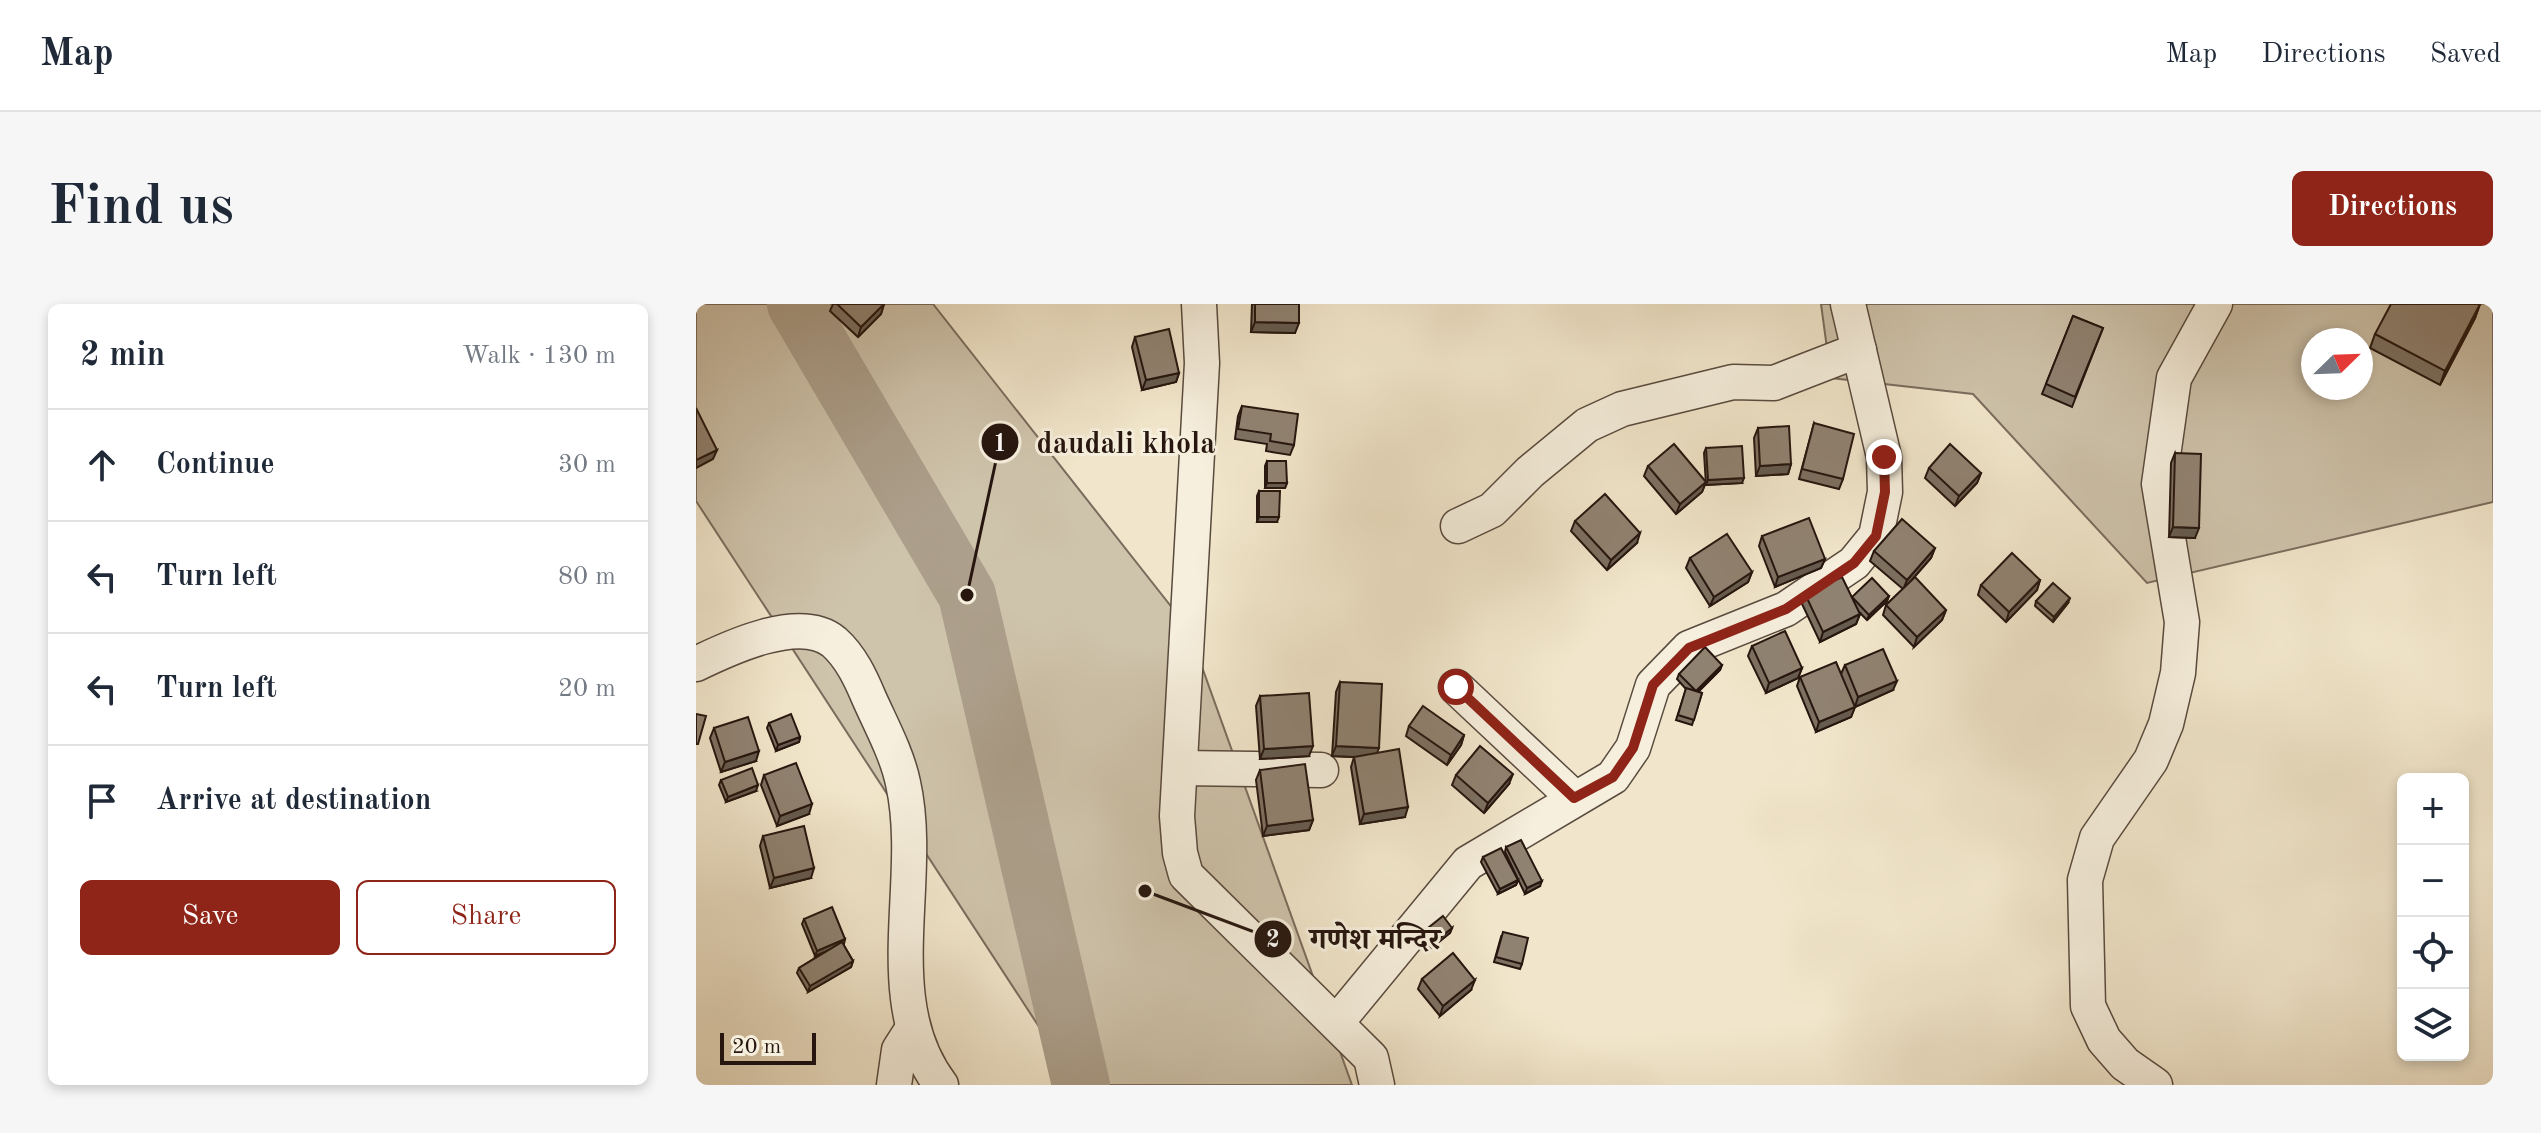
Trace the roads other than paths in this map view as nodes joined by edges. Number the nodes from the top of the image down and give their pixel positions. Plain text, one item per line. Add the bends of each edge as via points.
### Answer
1 (1199, 304) edge
2 (1848, 304) edge
3 (2215, 304) edge
4 (1859, 350) junction
5 (1458, 526) dead end
6 (696, 664) edge
7 (1456, 687) dead end
8 (1180, 768) junction
9 (1321, 770) dead end
10 (1574, 798) junction
11 (1337, 1022) junction
12 (913, 1028) junction
13 (894, 1085) edge
14 (941, 1085) edge
15 (1377, 1085) edge
16 (2155, 1085) edge

1 - 8 street via 1202,363
2 - 4 street
3 - 16 street via 2174,378 2159,484 2182,622 2178,673 2151,760 2097,838 2085,880 2088,1006 2104,1040 2125,1064
4 - 5 street via 1774,383 1733,382 1622,409 1587,425 1492,510
4 - 10 street via 1884,457 1885,492 1876,536 1854,563 1786,609 1689,648 1653,685 1633,748 1613,777
6 - 12 street via 756,638 802,632 833,641 858,672 903,783
7 - 10 street
8 - 9 street
8 - 11 street via 1177,816 1186,875
10 - 11 street via 1468,863
11 - 15 street via 1371,1058
12 - 13 street via 899,1050
12 - 14 street via 925,1065

